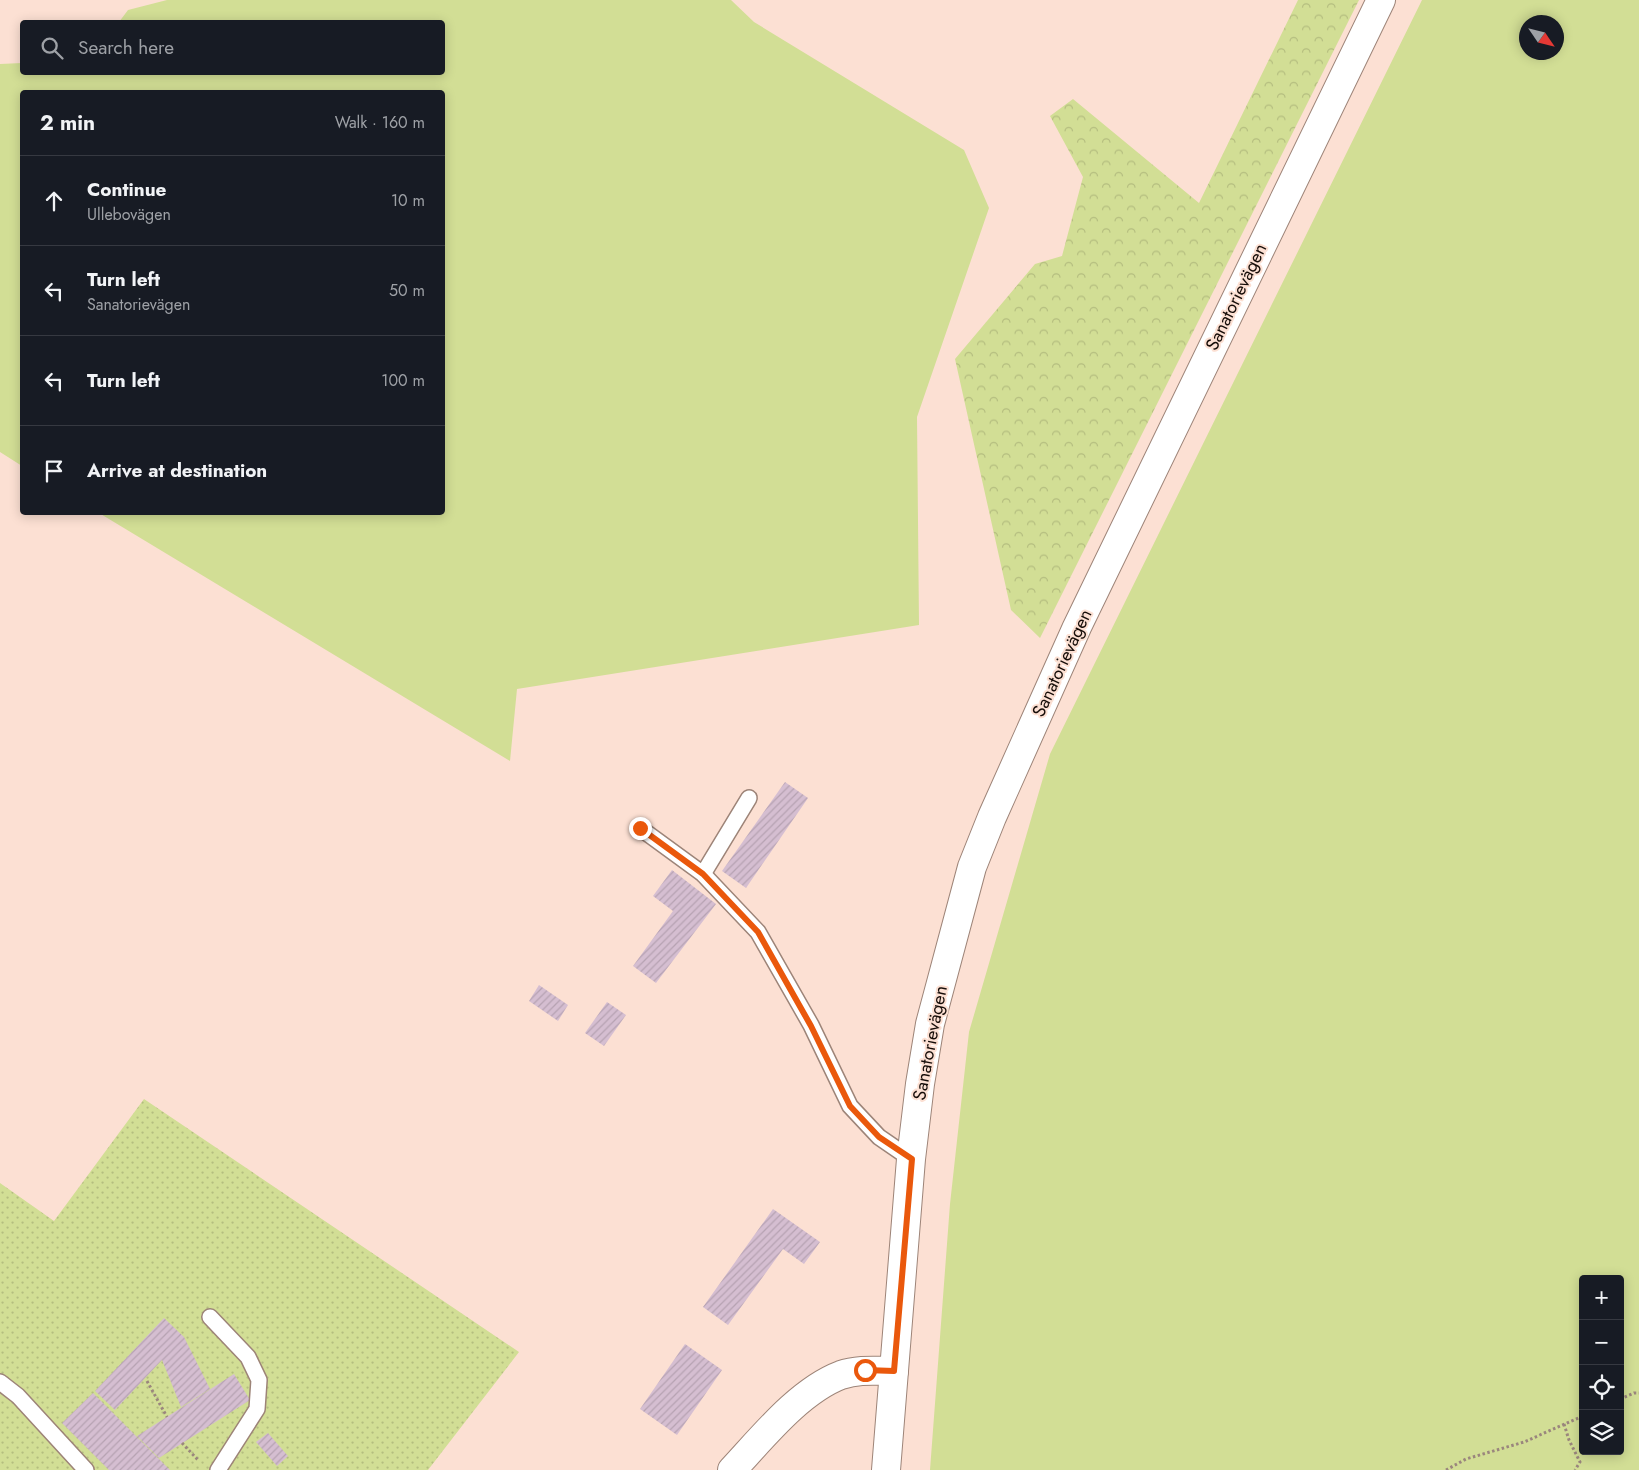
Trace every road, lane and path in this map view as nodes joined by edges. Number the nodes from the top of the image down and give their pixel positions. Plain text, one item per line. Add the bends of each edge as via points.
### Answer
1 (1380, 0) edge
2 (749, 798) dead end
3 (640, 828) dead end
4 (703, 874) junction
5 (912, 1159) junction
6 (210, 1317) dead end
7 (894, 1371) junction
8 (147, 1381) dead end
9 (0, 1382) edge
10 (1639, 1393) edge
11 (1624, 1397) edge
12 (166, 1417) dead end
13 (1579, 1418) edge
14 (1564, 1424) junction
15 (182, 1443) dead end
16 (201, 1463) dead end
17 (86, 1470) edge
18 (218, 1470) edge
19 (732, 1470) edge
20 (886, 1470) edge
21 (1446, 1470) edge
22 (1575, 1470) edge

1 - 5 street, Sanatorievägen via 1077,627 992,817 972,867 930,1024
2 - 4 lane
3 - 4 lane
4 - 5 lane via 758,932 811,1026 850,1106 879,1137
5 - 7 street, Sanatorievägen
6 - 18 lane via 248,1357 259,1380 256,1409
7 - 19 street via 865,1370 841,1375 821,1387 782,1416
7 - 20 street, Sanatorievägen
8 - 12 path
9 - 17 lane via 18,1396
10 - 11 path
13 - 14 path
14 - 21 path via 1524,1442 1466,1459
14 - 22 path via 1580,1462
15 - 16 path

